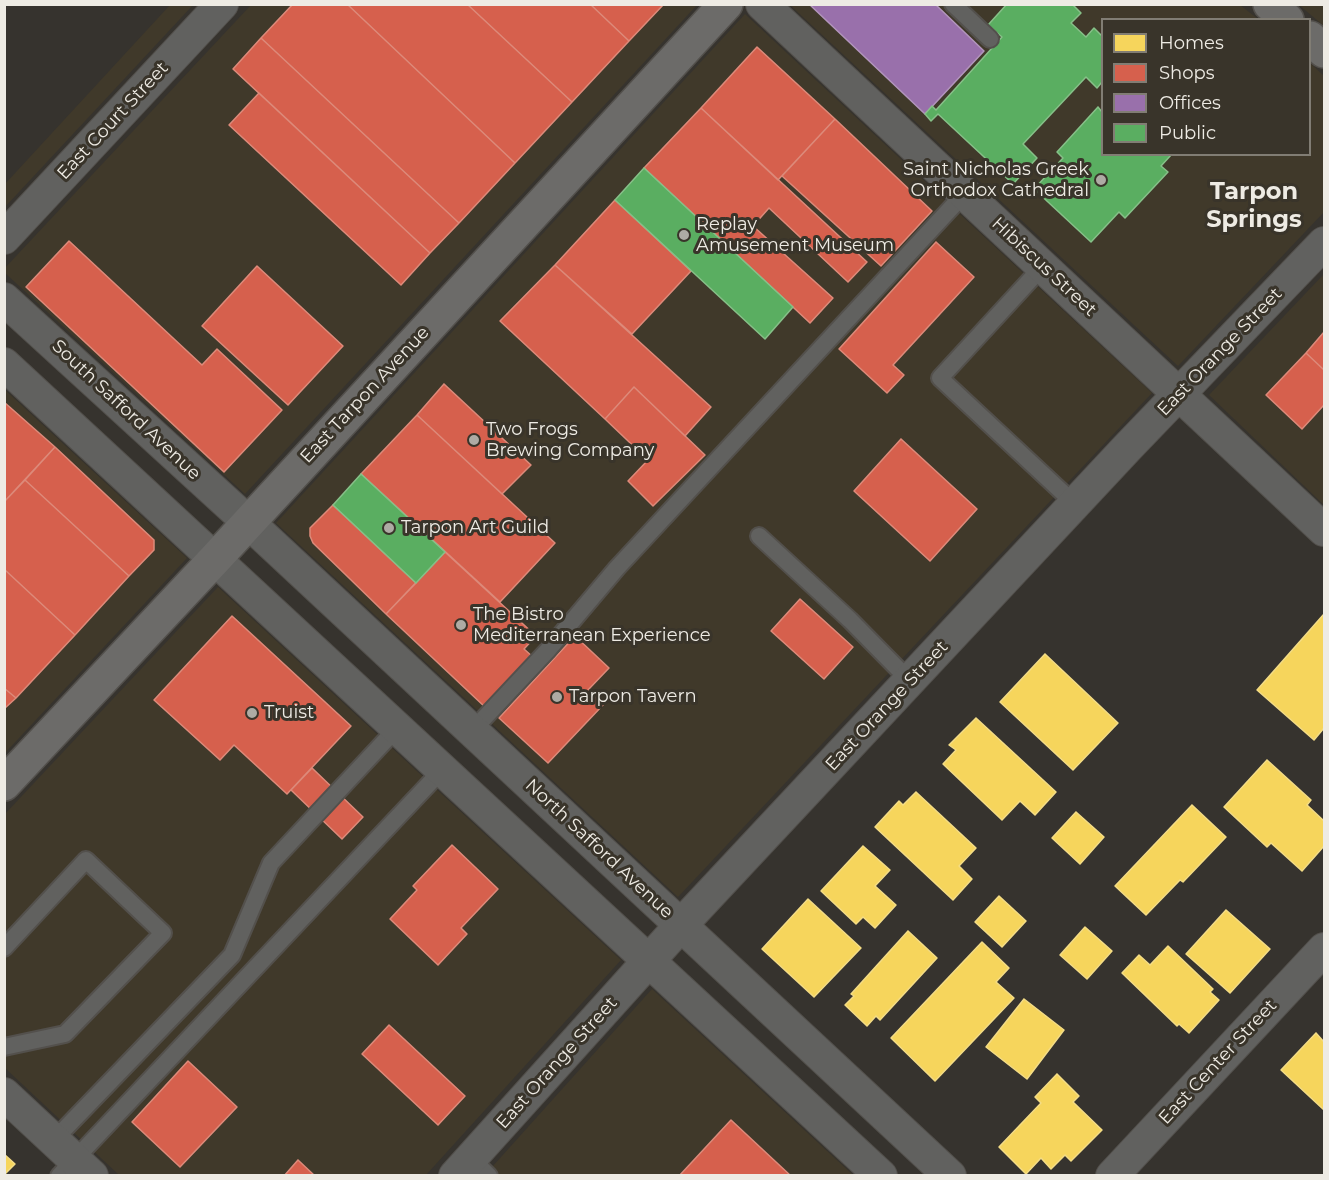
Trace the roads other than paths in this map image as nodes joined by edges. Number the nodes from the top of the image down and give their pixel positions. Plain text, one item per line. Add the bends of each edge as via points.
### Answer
1 (222, 4) edge
2 (726, 4) edge
3 (762, 4) edge
4 (953, 4) edge
5 (1270, 4) edge
6 (1285, 18) edge
7 (990, 39) dead end
8 (1311, 39) edge
9 (1324, 51) edge
10 (965, 193) junction
11 (4, 238) edge
12 (1324, 243) edge
13 (1043, 266) junction
14 (4, 299) edge
15 (4, 364) edge
16 (1180, 394) junction
17 (1076, 505) junction
18 (248, 522) junction
19 (1324, 530) edge
20 (759, 536) dead end
21 (215, 559) junction
22 (910, 681) junction
23 (398, 728) junction
24 (472, 731) junction
25 (443, 769) junction
26 (4, 784) edge
27 (681, 925) junction
28 (4, 948) edge
29 (1324, 949) edge
30 (650, 960) junction
31 (4, 1047) edge
32 (4, 1094) edge
33 (70, 1163) edge
34 (472, 1170) edge
35 (881, 1176) edge
36 (950, 1176) edge
37 (1112, 1176) edge

1 - 11 street, East Court Street
2 - 18 main road, East Tarpon Avenue
3 - 10 street, Hibiscus Street
4 - 7 lane
5 - 6 main road
8 - 9 main road
10 - 13 street, Hibiscus Street
10 - 24 lane via 617,568
12 - 16 street, East Orange Street
13 - 16 street, Hibiscus Street
13 - 17 lane via 940,378
14 - 18 street, South Safford Avenue
15 - 21 street
16 - 17 street, East Orange Street
16 - 19 street, Hibiscus Street
17 - 22 street, East Orange Street
18 - 21 main road, East Tarpon Avenue
18 - 24 street, North Safford Avenue
20 - 22 lane
21 - 23 street
21 - 26 main road, East Tarpon Avenue
22 - 27 street, East Orange Street
23 - 25 street
23 - 33 lane via 271,863 232,955
24 - 27 street, North Safford Avenue
25 - 30 street
25 - 33 lane
27 - 30 street, East Orange Street
27 - 36 street, North Safford Avenue
28 - 31 lane via 86,860 163,933 65,1034
29 - 37 street, East Center Street
30 - 34 street, East Orange Street
30 - 35 street
32 - 33 street

